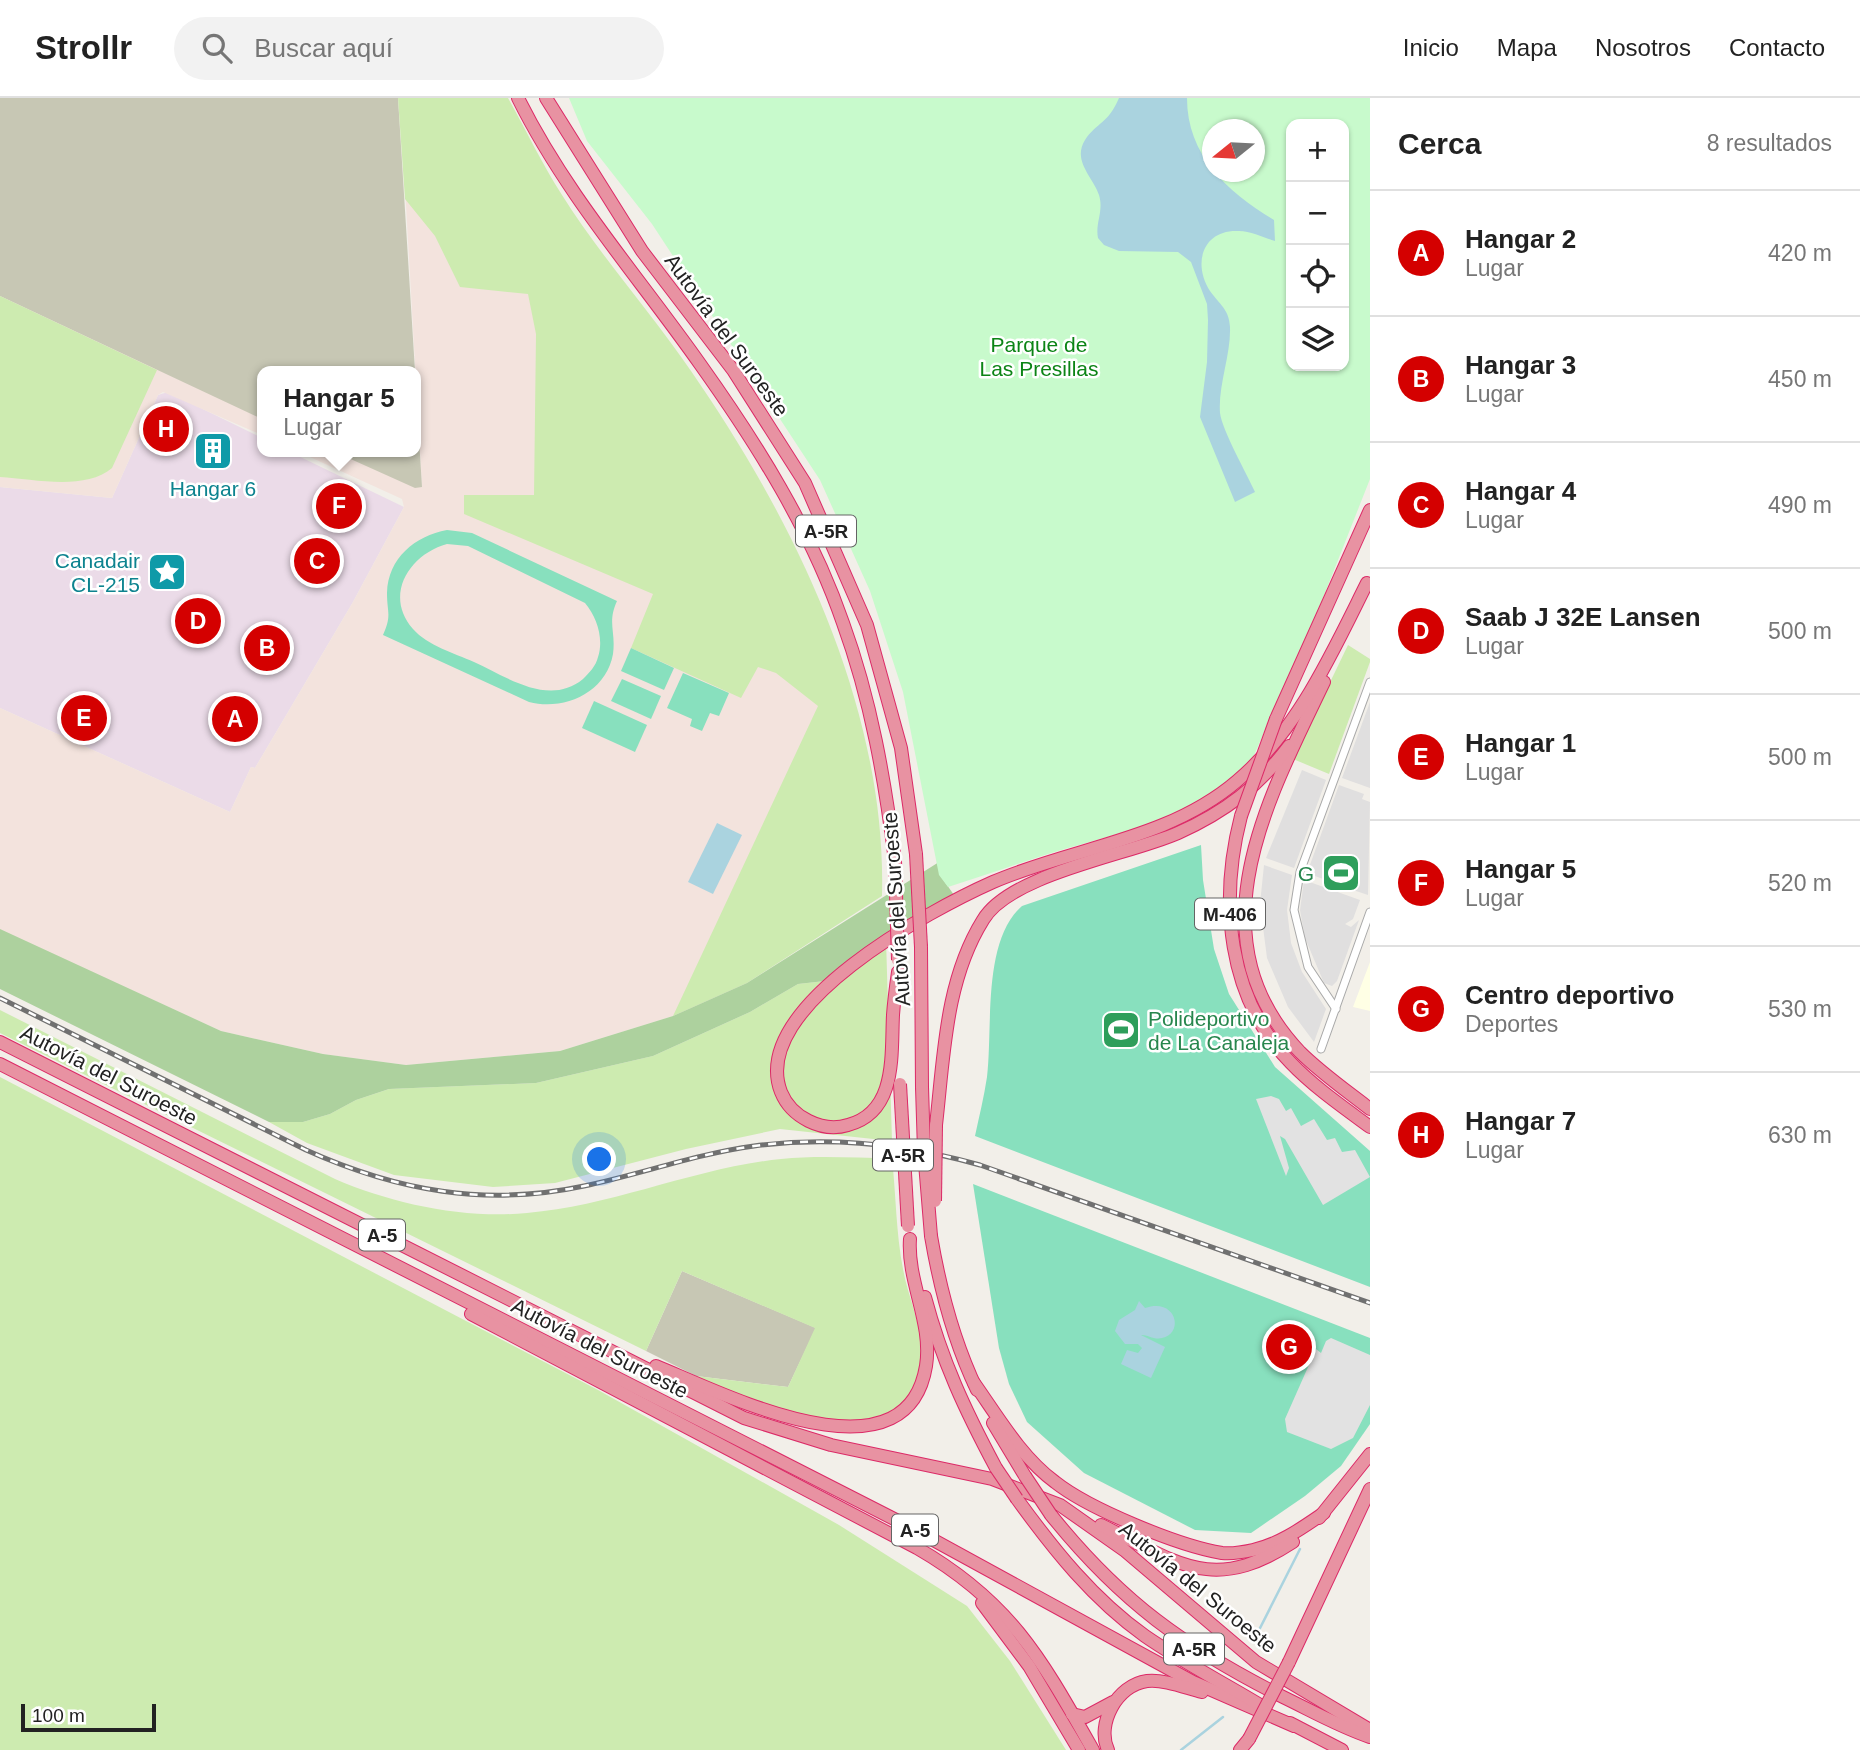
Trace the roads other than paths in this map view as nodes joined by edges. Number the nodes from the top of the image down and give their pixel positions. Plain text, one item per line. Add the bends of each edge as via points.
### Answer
1 (518, 98) edge
2 (548, 98) edge
3 (1370, 510) edge
4 (1368, 579) edge
5 (1370, 682) edge
6 (1301, 731) junction
7 (1370, 912) edge
8 (898, 966) junction
9 (1336, 1009) junction
10 (0, 1042) edge
11 (1321, 1049) dead end
12 (0, 1065) edge
13 (1370, 1109) edge
14 (1370, 1127) edge
15 (909, 1232) junction
16 (931, 1236) junction
17 (361, 1251) junction
18 (613, 1351) junction
19 (974, 1383) junction
20 (1370, 1454) edge
21 (1370, 1489) edge
22 (1060, 1505) junction
23 (1370, 1505) edge
24 (1324, 1513) junction
25 (1341, 1553) junction
26 (936, 1559) junction
27 (1119, 1698) junction
28 (1226, 1699) junction
29 (1072, 1714) junction
30 (1294, 1726) junction
31 (1370, 1730) edge
32 (1370, 1737) edge
33 (1079, 1750) edge
34 (1093, 1750) edge
35 (1108, 1750) edge
36 (1240, 1750) edge
37 (1342, 1750) edge

1 - 8 highway, Autovía del Suroeste / A-5R, bridge via 583,207 701,364 784,493 815,555 843,623 878,750 895,861
2 - 16 highway, Autovía del Suroeste / A-5R, bridge via 642,251 733,370 805,483 867,625 901,748 916,854 924,1152
3 - 14 highway, M-406, bridge via 1276,719 1241,816 1230,873 1232,942 1242,985 1268,1036 1290,1063
4 - 6 highway, M-406
4 - 8 highway via 1307,698 1281,735 1235,783 1192,813 1165,825 995,882 943,907 865,955 803,1010 783,1041 777,1064 782,1095 801,1116 826,1127 841,1127 872,1114 883,1098 891,1069
5 - 9 street via 1300,872 1294,910 1308,967
6 - 13 highway, M-406 via 1250,858 1244,907 1248,947 1258,984 1284,1032 1301,1052
6 - 16 highway, bridge via 1267,774 1213,816 1177,834 1024,887 998,900 983,919 950,1004 936,1125
7 - 9 street
8 - 15 highway, Autovía del Suroeste / A-5R, bridge
9 - 11 street
10 - 18 highway, Autovía del Suroeste / A-5
12 - 17 highway, Autovía del Suroeste / A-5
15 - 18 highway via 908,1260 925,1331 926,1363 914,1397 887,1420 849,1428 804,1421
15 - 30 highway, Autovía del Suroeste / A-5R, bridge via 939,1351 962,1406 996,1468 1055,1552 1134,1627
16 - 19 highway, Autovía del Suroeste / A-5R via 941,1285
17 - 26 highway via 394,1273
17 - 28 highway, Autovía del Suroeste / A-5 via 906,1525
18 - 22 highway, Autovía del Suroeste / A-5 via 744,1418 831,1445 992,1479
19 - 24 highway via 1032,1462 1055,1483 1176,1541 1224,1553 1253,1550 1289,1536
19 - 32 highway, Autovía del Suroeste / A-5R, bridge via 1051,1515 1126,1597 1189,1646
20 - 24 highway
21 - 25 highway
22 - 24 highway via 1149,1552 1182,1565 1219,1571 1258,1563 1302,1535
22 - 31 highway, Autovía del Suroeste / A-5 via 1124,1550 1256,1662
23 - 25 highway
25 - 36 highway, bridge via 1250,1739
26 - 29 highway via 1005,1614 1044,1664
26 - 33 highway via 991,1612
27 - 28 highway via 1146,1681
27 - 29 highway via 1085,1717
27 - 35 highway via 1104,1727
28 - 30 highway, Autovía del Suroeste / A-5
29 - 34 highway
30 - 37 highway, Autovía del Suroeste / A-5

